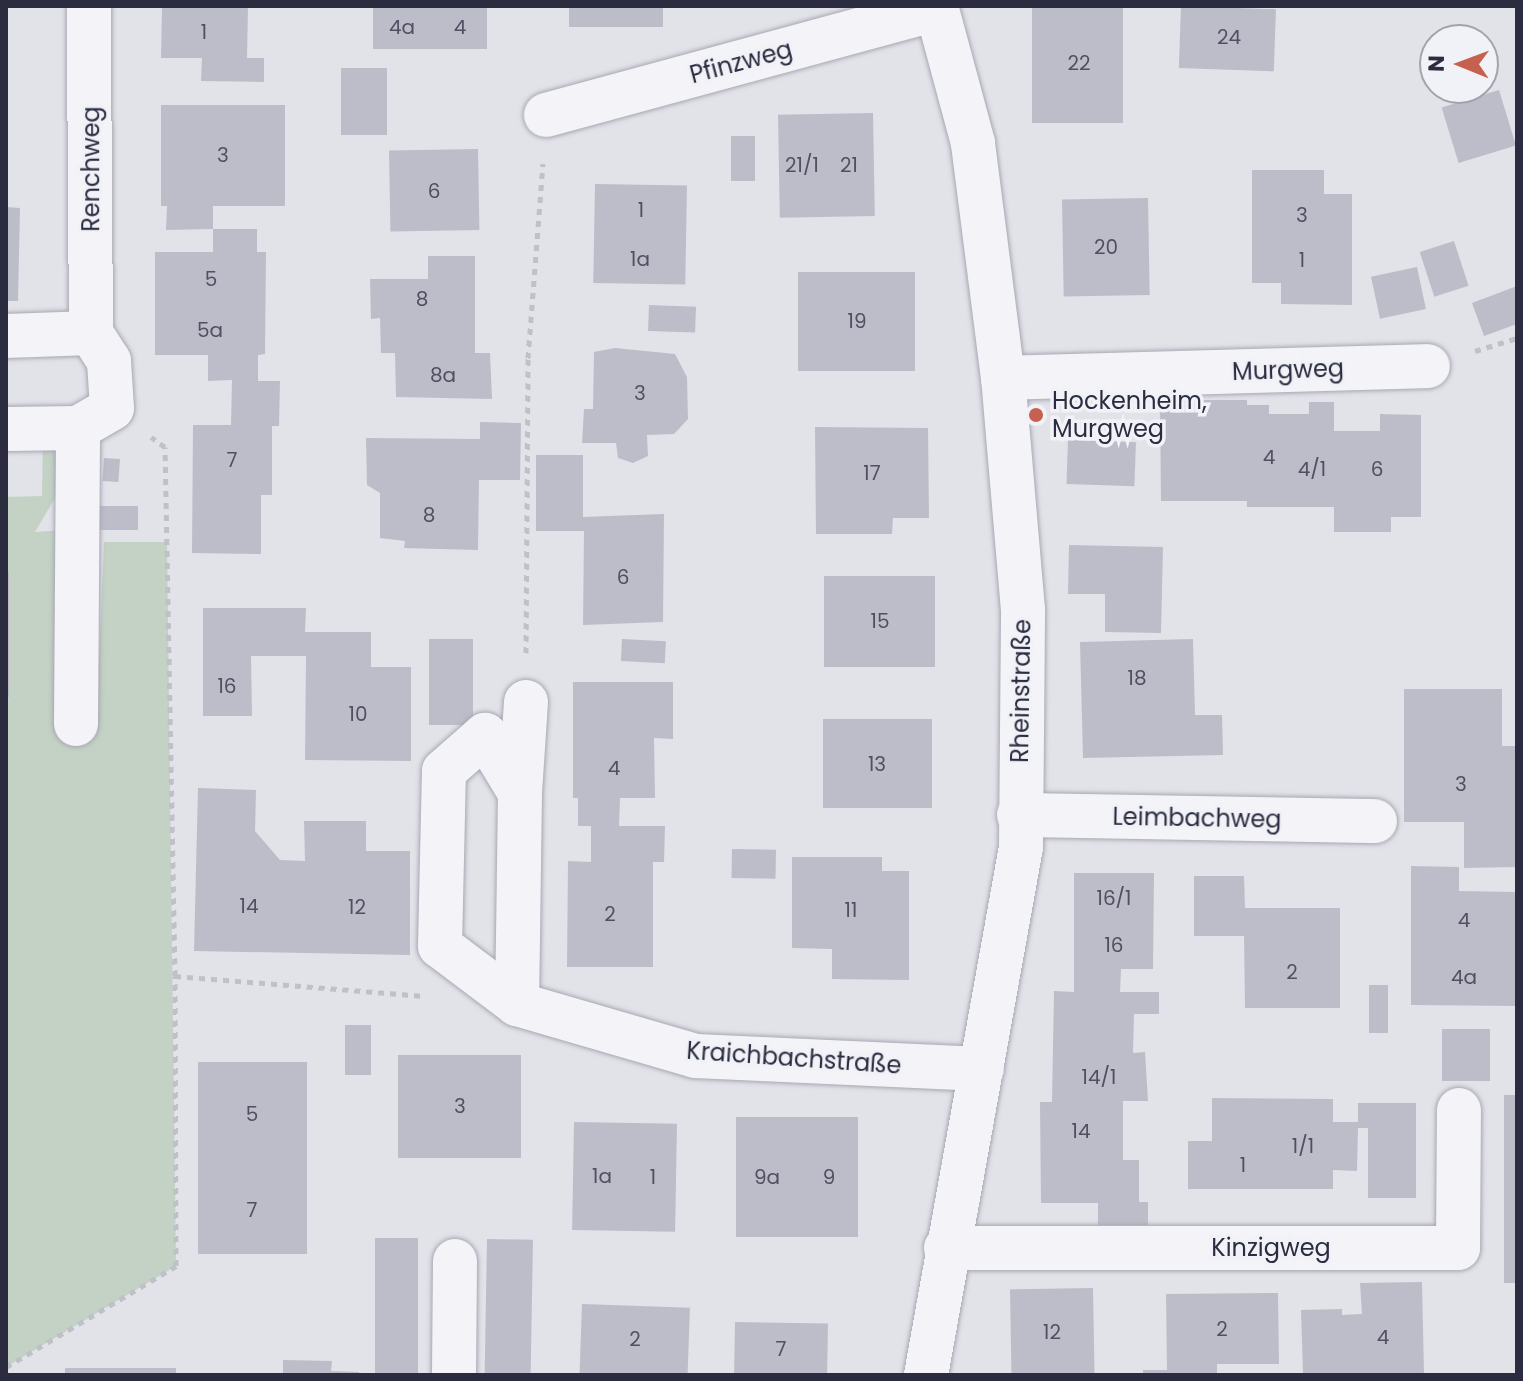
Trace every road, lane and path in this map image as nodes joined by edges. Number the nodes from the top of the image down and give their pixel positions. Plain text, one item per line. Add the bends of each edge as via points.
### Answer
1 (89, 6) edge
2 (936, 8) edge
3 (546, 115) joint
4 (91, 333) junction
5 (6, 336) edge
6 (1428, 366) dead end
7 (1003, 378) junction
8 (95, 418) junction
9 (6, 429) edge
10 (526, 702) joint
11 (76, 724) dead end
12 (520, 793) junction
13 (1019, 815) junction
14 (1375, 821) dead end
15 (175, 976) junction
16 (424, 996) dead end
17 (517, 1004) junction
18 (982, 1069) junction
19 (1459, 1110) dead end
20 (946, 1248) junction
21 (455, 1261) dead end
22 (6, 1367) edge
23 (454, 1375) edge
24 (926, 1375) edge

1 - 4 street, Renchweg
2 - 3 street, Pfinzweg
2 - 7 street, Rheinstraße via 973,143
3 - 10 path via 528,358
4 - 5 street
4 - 8 street, Renchweg via 109,361
6 - 7 street, Murgweg
7 - 13 street, Rheinstraße via 1023,610
8 - 9 street
8 - 11 street, Renchweg
8 - 15 path via 165,447
10 - 12 street
12 - 17 street
12 - 17 street, Kraichbachstraße via 485,735 444,771 440,946
13 - 14 street, Leimbachweg
13 - 18 street, Rheinstraße via 1021,847
15 - 16 path
15 - 22 path via 176,1266
17 - 18 street, Kraichbachstraße via 696,1056
18 - 20 street, Rheinstraße
19 - 20 street, Kinzigweg via 1458,1248
20 - 24 street, Rheinstraße
21 - 23 street

